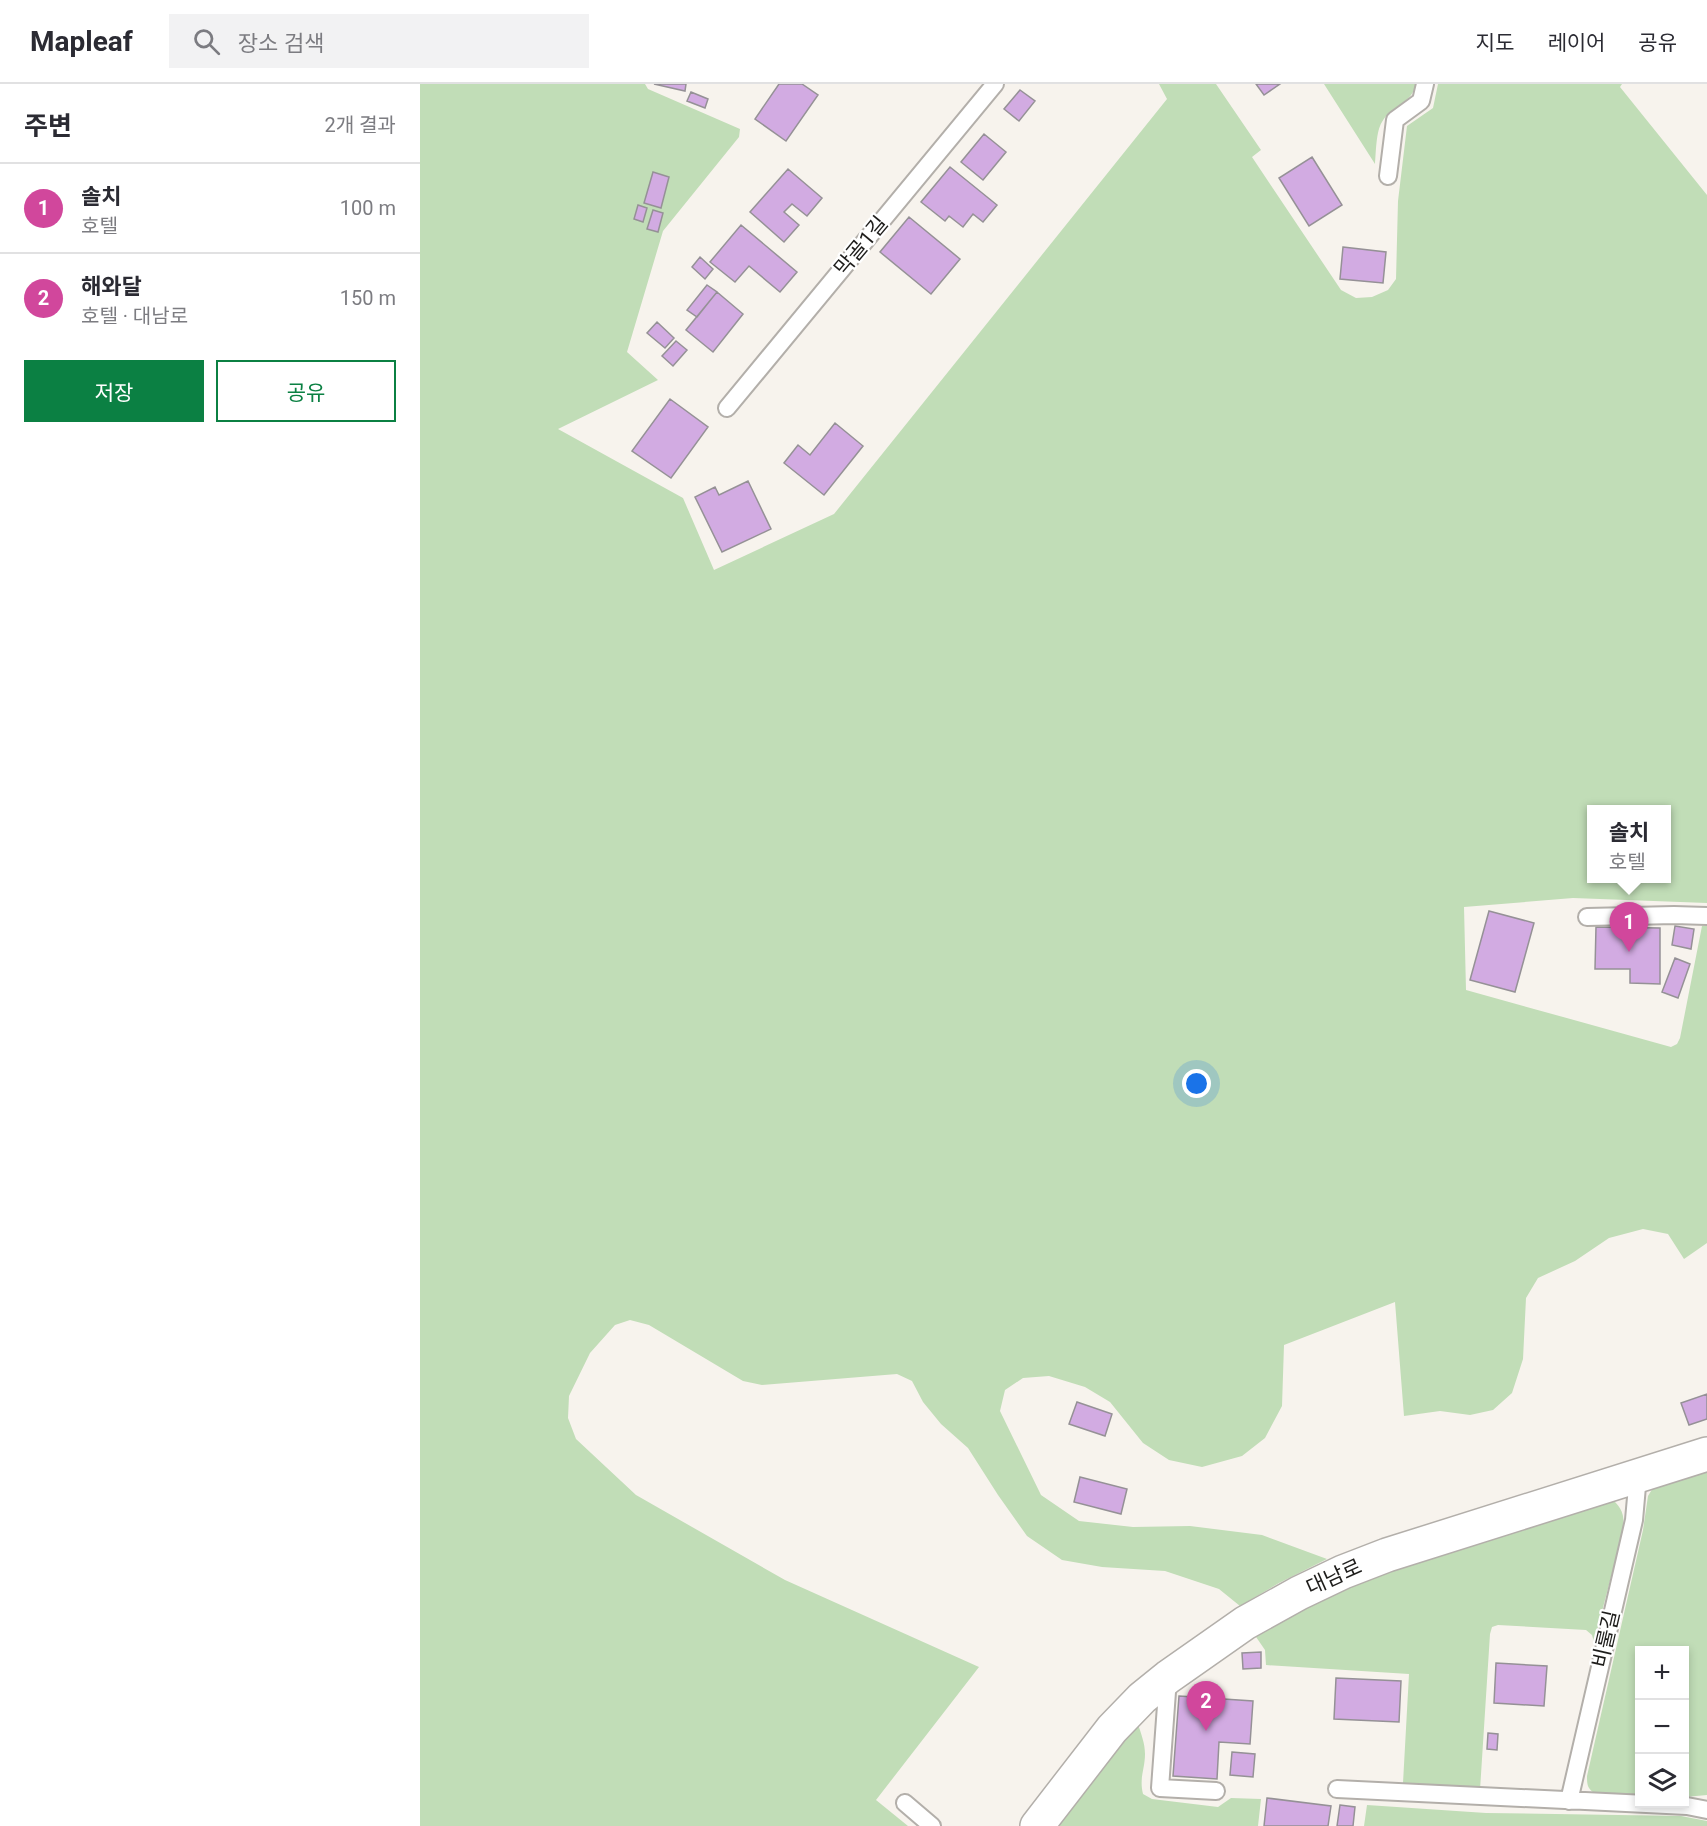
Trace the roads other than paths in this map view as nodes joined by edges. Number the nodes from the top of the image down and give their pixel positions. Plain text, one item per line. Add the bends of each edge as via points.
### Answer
1 (995, 84) edge
2 (1425, 84) edge
3 (1388, 177) dead end
4 (727, 408) dead end
5 (1707, 916) edge
6 (1587, 917) dead end
7 (1707, 1454) edge
8 (1638, 1475) junction
9 (1168, 1677) junction
10 (1337, 1790) dead end
11 (1216, 1791) dead end
12 (1569, 1801) junction
13 (905, 1803) dead end
14 (1707, 1810) edge
15 (932, 1826) edge
16 (1037, 1826) edge

1 - 4 lane, 막골1길
2 - 3 lane via 1421,101 1395,120
5 - 6 lane
7 - 8 street, 대남로
8 - 9 street, 대남로 via 1343,1572 1245,1623
8 - 12 lane, 비룰길 via 1634,1520
9 - 11 lane via 1160,1788
9 - 16 street, 대남로 via 1112,1729
10 - 12 lane
12 - 14 lane
13 - 15 lane

